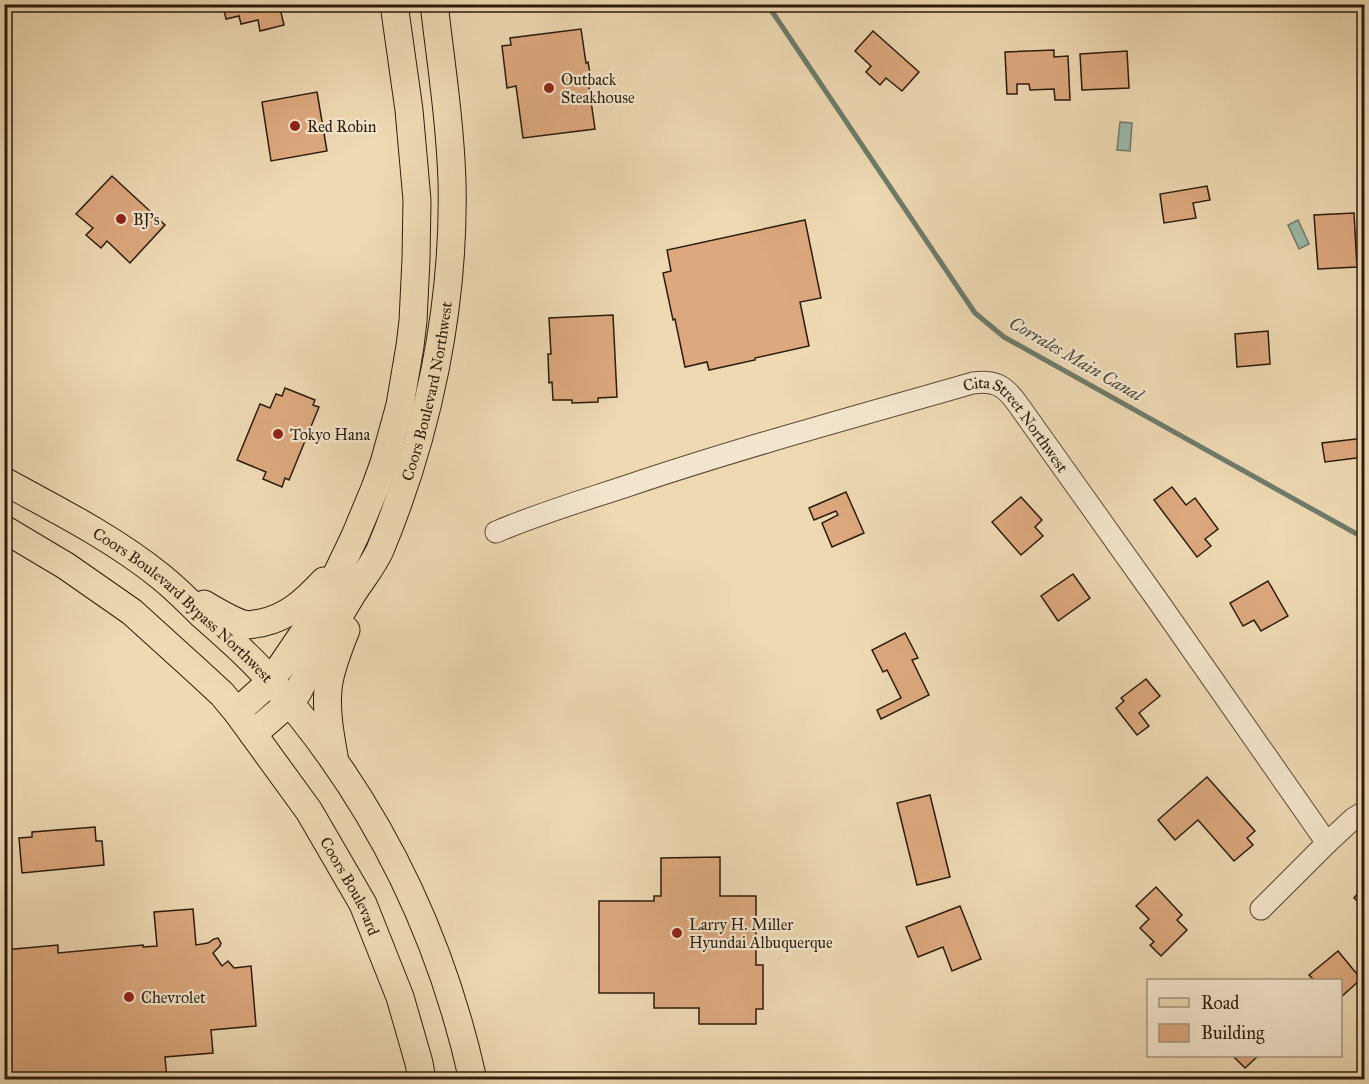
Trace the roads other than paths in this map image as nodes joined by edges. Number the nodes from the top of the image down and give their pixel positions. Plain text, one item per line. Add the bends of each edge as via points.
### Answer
1 (394, 4) edge
2 (434, 4) edge
3 (4, 481) edge
4 (4, 529) edge
5 (496, 532) dead end
6 (379, 552) junction
7 (344, 561) junction
8 (159, 576) junction
9 (271, 681) junction
10 (290, 702) junction
11 (237, 712) junction
12 (253, 734) junction
13 (335, 760) junction
14 (1365, 812) edge
15 (1327, 843) junction
16 (1261, 909) dead end
17 (422, 1080) edge
18 (473, 1080) edge

1 - 7 main road, Coors Boulevard Northwest via 415,176 413,321 393,435
2 - 6 main road, Coors Boulevard Northwest via 452,181 448,286 424,415
3 - 8 main road, Coors Boulevard Bypass Northwest via 115,544
4 - 11 main road via 132,612
5 - 15 street, Cita Street Northwest via 741,450 973,383 994,383 1017,403
6 - 10 main road, Coors Boulevard Northwest
6 - 13 main road via 340,643 328,687 327,715
7 - 8 main road via 285,615 249,625 215,611
7 - 9 main road, Coors Boulevard Northwest via 307,628
8 - 9 main road, Coors Boulevard Bypass Northwest
9 - 10 main road, Coors Boulevard Bypass Northwest
9 - 11 main road, Coors Boulevard Northwest
10 - 12 main road, Coors Boulevard Northwest
10 - 13 main road, Coors Boulevard Bypass Northwest
11 - 12 main road, Coors Boulevard
12 - 17 main road, Coors Boulevard via 309,811 363,904 400,997
13 - 18 main road via 382,837 417,906 446,979
14 - 15 street
15 - 16 street

